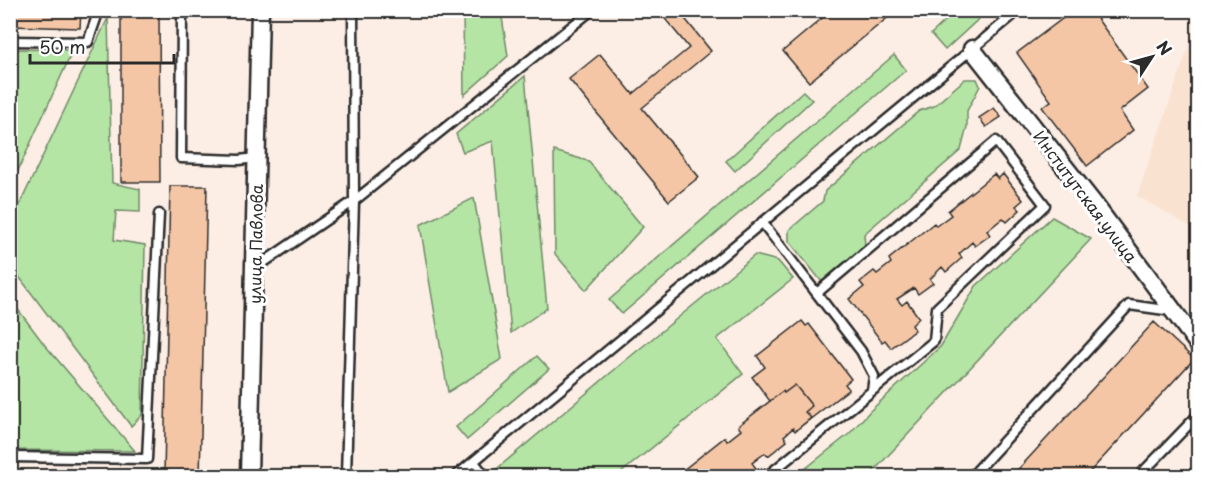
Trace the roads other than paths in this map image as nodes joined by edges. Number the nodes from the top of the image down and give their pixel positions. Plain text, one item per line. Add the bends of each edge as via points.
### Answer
1 (99, 10) edge
2 (182, 10) edge
3 (260, 10) edge
4 (353, 10) edge
5 (592, 10) edge
6 (1016, 10) edge
7 (10, 41) edge
8 (972, 49) junction
9 (256, 158) junction
10 (354, 201) junction
11 (159, 214) dead end
12 (762, 222) junction
13 (254, 269) junction
14 (817, 293) junction
15 (1173, 311) junction
16 (1198, 344) edge
17 (872, 391) junction
18 (1198, 415) edge
19 (10, 457) edge
20 (474, 462) junction
21 (249, 477) edge
22 (346, 477) edge
23 (456, 477) edge
24 (485, 477) edge
25 (767, 477) edge
26 (972, 477) edge
27 (1139, 477) edge

1 - 7 lane via 88,42
2 - 9 lane via 181,158
3 - 9 street, улица Павлова
4 - 10 lane
5 - 10 lane
6 - 8 lane
8 - 12 lane
8 - 15 street, Институтская улица
9 - 13 street, улица Павлова
10 - 13 lane
10 - 22 lane
11 - 19 lane via 147,459
12 - 14 lane
12 - 20 lane
13 - 21 street, улица Павлова
14 - 17 lane via 861,351 874,376
14 - 17 lane via 996,141 1045,205 937,308 934,341
15 - 16 street, Институтская улица
15 - 26 lane via 1129,305
17 - 25 lane
18 - 27 lane
20 - 23 lane
20 - 24 lane

